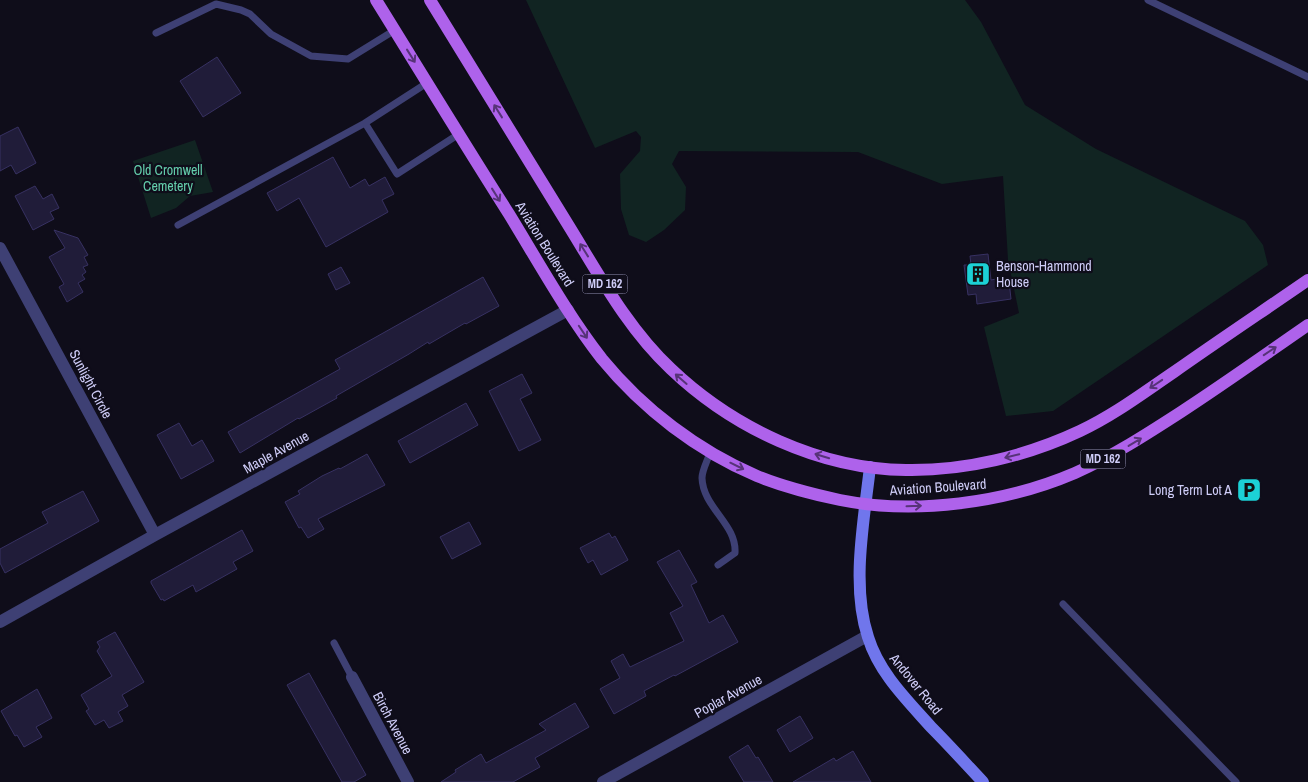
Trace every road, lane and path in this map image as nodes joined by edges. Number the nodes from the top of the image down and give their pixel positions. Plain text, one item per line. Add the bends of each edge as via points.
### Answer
1 (376, 0) edge
2 (430, 0) edge
3 (1148, 0) edge
4 (395, 30) junction
5 (156, 33) dead end
6 (1308, 78) edge
7 (427, 83) junction
8 (365, 123) junction
9 (459, 134) junction
10 (178, 225) dead end
11 (0, 248) edge
12 (1308, 280) edge
13 (568, 310) junction
14 (1308, 325) edge
15 (710, 452) junction
16 (870, 468) junction
17 (866, 505) junction
18 (155, 535) junction
19 (718, 565) dead end
20 (1064, 604) dead end
21 (0, 622) edge
22 (867, 636) junction
23 (334, 643) dead end
24 (352, 677) joint
25 (408, 782) edge
26 (603, 782) edge
27 (983, 782) edge
28 (1236, 782) edge

1 - 4 main road, Aviation Boulevard / MD 162
16 -> 2 main road, Aviation Boulevard / MD 162 via 816,455 774,439 742,423 670,369 648,345 607,288
3 - 6 lane
4 - 5 lane via 348,59 311,56 271,34 250,14 216,4
4 -> 7 main road, Aviation Boulevard / MD 162
7 - 8 lane
7 - 9 main road, Aviation Boulevard / MD 162
8 - 9 lane via 397,174
8 - 10 lane
9 -> 13 main road, Aviation Boulevard / MD 162
11 - 18 street, Sunlight Circle
12 -> 16 main road, Aviation Boulevard / MD 162 via 1122,407 1064,438 1022,453 975,464 915,470
13 -> 15 main road, Aviation Boulevard / MD 162 via 604,360 638,397
13 - 18 street, Maple Avenue
17 -> 14 main road, Aviation Boulevard / MD 162 via 916,506 965,502 1022,491 1072,474 1146,435
15 -> 17 main road, Aviation Boulevard / MD 162 via 767,480 807,493
15 - 19 lane via 702,478 708,498 736,544 735,553
16 - 17 main road, Andover Road
17 - 22 main road, Andover Road via 860,582
18 - 21 street, Maple Avenue
20 - 28 lane
22 - 26 street, Poplar Avenue
22 - 27 main road, Andover Road via 881,665 900,692
23 - 24 lane
24 - 25 street, Birch Avenue

